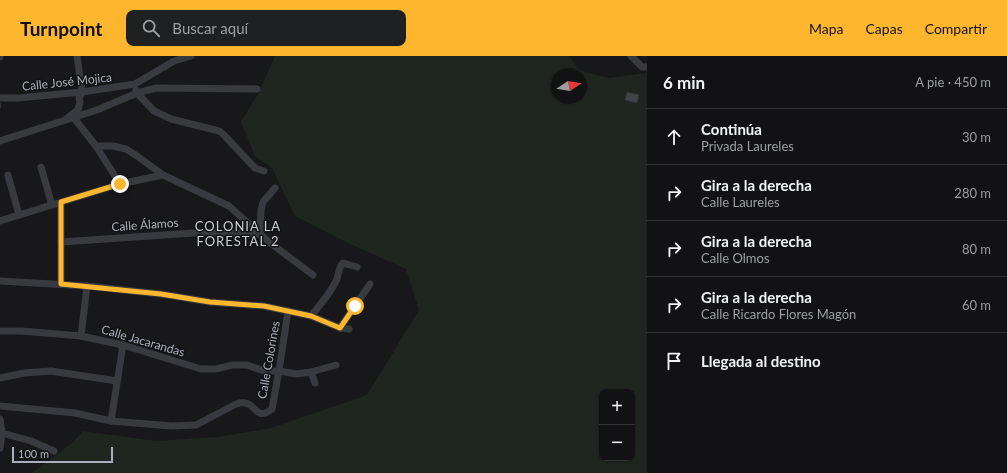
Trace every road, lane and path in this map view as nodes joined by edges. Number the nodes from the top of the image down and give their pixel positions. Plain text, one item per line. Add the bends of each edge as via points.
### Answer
1 (77, 56) edge
2 (191, 56) edge
3 (631, 56) edge
4 (647, 68) edge
5 (135, 84) junction
6 (257, 89) dead end
7 (82, 92) junction
8 (137, 94) junction
9 (0, 98) edge
10 (74, 118) junction
11 (62, 121) junction
12 (0, 141) edge
13 (96, 146) junction
14 (41, 167) dead end
15 (264, 171) dead end
16 (8, 175) dead end
17 (163, 175) junction
18 (120, 184) junction
19 (274, 188) dead end
20 (61, 202) junction
21 (52, 205) junction
22 (19, 215) junction
23 (0, 221) edge
24 (260, 234) junction
25 (61, 242) junction
26 (357, 267) dead end
27 (312, 275) dead end
28 (0, 281) edge
29 (61, 284) junction
30 (370, 284) dead end
31 (88, 286) junction
32 (288, 310) junction
33 (311, 316) junction
34 (340, 328) junction
35 (349, 329) dead end
36 (0, 331) edge
37 (81, 336) junction
38 (123, 345) junction
39 (336, 365) dead end
40 (279, 371) junction
41 (311, 372) junction
42 (0, 378) edge
43 (117, 380) junction
44 (314, 383) dead end
45 (0, 406) edge
46 (0, 419) edge
47 (111, 421) junction
48 (2, 433) junction
49 (0, 448) edge
50 (54, 452) dead end

1 - 7 street
2 - 5 street via 174,61
3 - 4 street via 642,67
5 - 7 street, Calle José Mojica
5 - 8 street
6 - 8 street via 156,88
7 - 9 street, Calle José Mojica
7 - 11 street via 78,110
8 - 10 street
8 - 15 street via 154,111 171,119 224,134 255,168
10 - 11 street
10 - 13 street
11 - 12 street
13 - 17 street via 126,149
13 - 18 street
14 - 21 street
16 - 22 street
17 - 18 street
17 - 24 street via 229,206
18 - 20 street
19 - 24 street via 263,202
20 - 21 street
20 - 25 street
21 - 22 street
22 - 23 street
24 - 25 street, Calle Álamos via 208,232
24 - 27 street
25 - 29 street
26 - 33 street via 343,263 341,265 337,280
28 - 29 street
29 - 31 street
30 - 34 street
31 - 32 street
31 - 37 street
32 - 33 street
32 - 40 street, Calle Colorines
33 - 34 street
34 - 35 street
36 - 37 street, Calle Jacarandas
37 - 38 street, Calle Jacarandas
38 - 40 street, Calle Jacarandas via 201,369 247,365 264,371
38 - 43 street
39 - 41 street, Calle Jacarandas
40 - 41 street, Calle Jacarandas via 296,374
40 - 47 street, Calle Colorines via 272,409 263,414 244,402 190,426
41 - 44 street
42 - 43 street via 51,371
43 - 47 street
45 - 47 street, Calle Colorines via 75,413
46 - 48 street
48 - 49 street
48 - 50 street via 31,441

